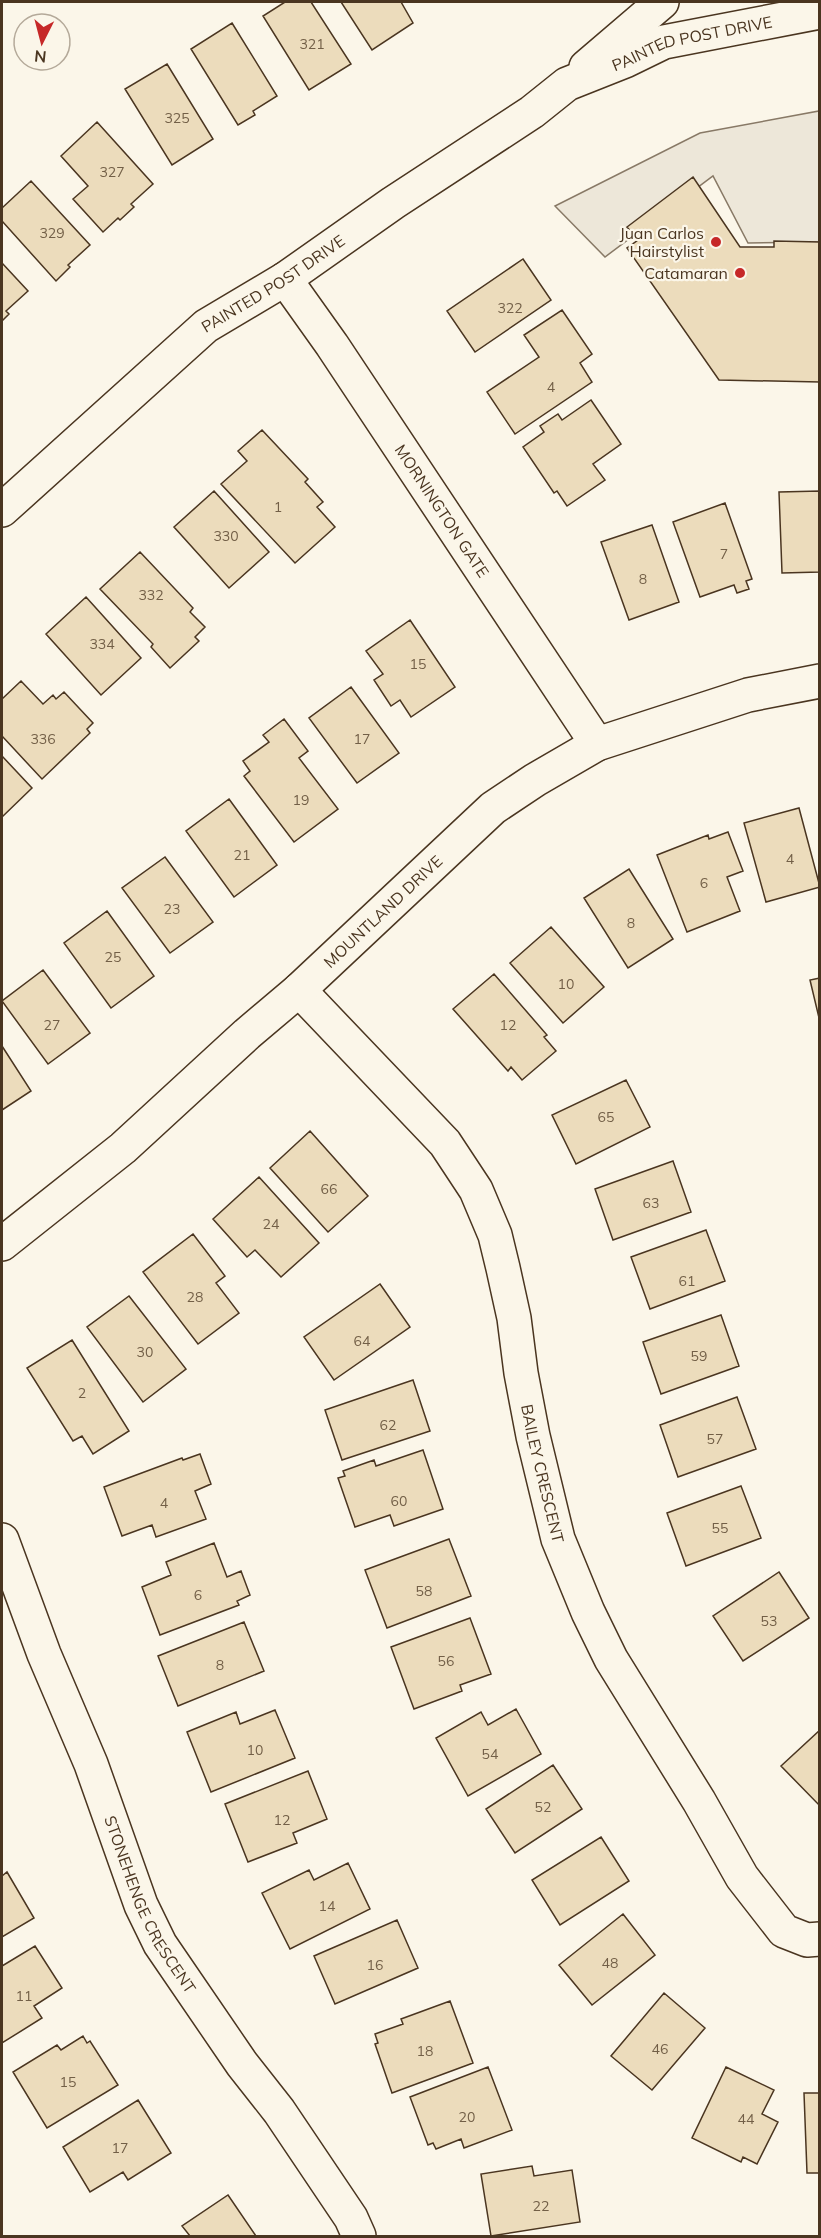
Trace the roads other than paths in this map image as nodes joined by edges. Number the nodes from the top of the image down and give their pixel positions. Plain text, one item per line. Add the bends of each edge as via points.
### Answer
1 (662, 2) edge
2 (819, 12) edge
3 (567, 84) junction
4 (285, 279) junction
5 (2, 510) edge
6 (819, 681) edge
7 (597, 744) junction
8 (299, 990) junction
9 (2, 1244) edge
10 (2, 1540) edge
11 (819, 1939) edge
12 (359, 2236) edge

1 - 3 street, PAINTED POST DRIVE
2 - 3 street, PAINTED POST DRIVE via 664,42
3 - 4 street, PAINTED POST DRIVE via 532,112
4 - 5 street, PAINTED POST DRIVE via 207,326
4 - 7 street, MORNINGTON GATE
6 - 7 street, MOUNTLAND DRIVE via 748,694
7 - 8 street, MOUNTLAND DRIVE via 493,808
8 - 9 street, MOUNTLAND DRIVE via 123,1148
8 - 11 street, BAILEY CRESCENT via 445,1143 476,1190 495,1235 503,1268 532,1436 558,1539 588,1612 611,1659 742,1877 784,1931 807,1940
10 - 12 street, STONEHENGE CRESCENT via 44,1654 91,1764 141,1905 160,1944 279,2111

